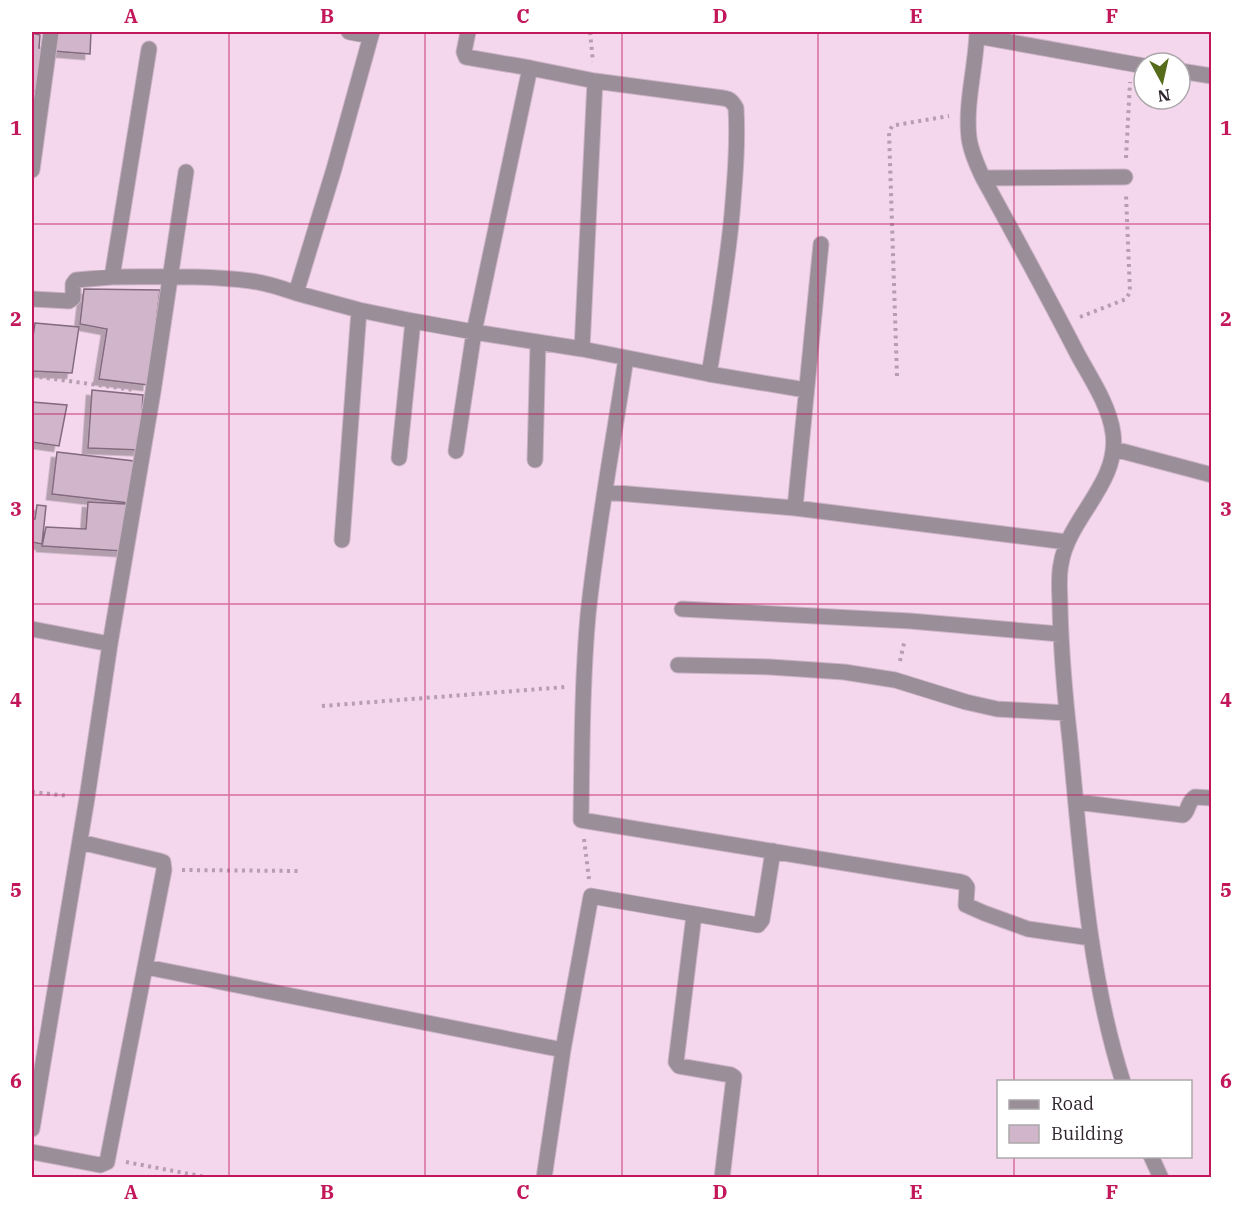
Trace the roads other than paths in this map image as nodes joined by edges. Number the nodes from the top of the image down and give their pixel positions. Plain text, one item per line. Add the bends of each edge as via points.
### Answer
1 (51, 32) edge
2 (349, 32) edge
3 (468, 32) edge
4 (371, 34) edge
5 (977, 34) edge
6 (149, 49) dead end
7 (1132, 64) edge
8 (530, 68) junction
9 (1192, 73) edge
10 (1212, 76) edge
11 (595, 81) junction
12 (32, 170) edge
13 (186, 172) dead end
14 (1125, 177) road end
15 (982, 178) junction
16 (821, 244) dead end
17 (112, 277) junction
18 (170, 277) junction
19 (296, 293) junction
20 (32, 299) edge
21 (358, 310) junction
22 (412, 321) junction
23 (474, 333) junction
24 (538, 342) junction
25 (582, 349) junction
26 (626, 358) junction
27 (709, 374) junction
28 (806, 390) junction
29 (1114, 449) junction
30 (456, 452) dead end
31 (399, 458) dead end
32 (535, 460) dead end
33 (1212, 474) edge
34 (605, 492) junction
35 (795, 508) junction
36 (342, 540) dead end
37 (1067, 542) junction
38 (682, 609) dead end
39 (32, 629) edge
40 (1060, 634) junction
41 (110, 644) junction
42 (678, 665) dead end
43 (1067, 713) junction
44 (1212, 798) edge
45 (1076, 802) junction
46 (80, 842) junction
47 (773, 851) junction
48 (694, 915) junction
49 (1091, 938) junction
50 (146, 967) junction
51 (563, 1050) junction
52 (1121, 1080) edge
53 (32, 1125) edge
54 (32, 1129) edge
55 (32, 1152) edge
56 (1152, 1158) edge
57 (544, 1178) edge
58 (722, 1178) edge
59 (1161, 1178) edge

1 - 12 street
2 - 4 street
3 - 8 street via 466,57
4 - 19 street
5 - 7 street
5 - 15 street via 969,138
6 - 17 street
8 - 11 street
8 - 23 street
9 - 10 street
11 - 25 street
11 - 27 street via 730,99 736,108 734,194
13 - 18 street
14 - 15 street
15 - 29 street via 1109,416
16 - 28 street
17 - 18 street
17 - 20 street via 75,280 73,298 69,301
18 - 19 street via 250,281
18 - 41 street
19 - 21 street
21 - 22 street
21 - 36 street
22 - 23 street
22 - 31 street
23 - 24 street
23 - 30 street
24 - 25 street
24 - 32 street
25 - 26 street
26 - 27 street
26 - 34 street
27 - 28 street
28 - 35 street
29 - 33 street
29 - 37 street via 1101,485
34 - 35 street
34 - 47 street via 588,616 581,820
35 - 37 street
37 - 40 street via 1060,565
38 - 40 street via 910,621
39 - 41 street
40 - 43 street
41 - 46 street
42 - 43 street via 844,672 896,680 1007,711
43 - 45 street
44 - 45 street via 1195,797 1183,815
45 - 49 street
46 - 50 street via 163,862
46 - 53 street
47 - 48 street via 760,924
47 - 49 street via 964,883 966,905 984,914 1028,929
48 - 51 street via 591,896
48 - 58 street via 676,1062 679,1066 734,1077
49 - 52 street
50 - 51 street
50 - 55 street via 107,1162 100,1165
51 - 57 street
53 - 54 street
56 - 59 street

